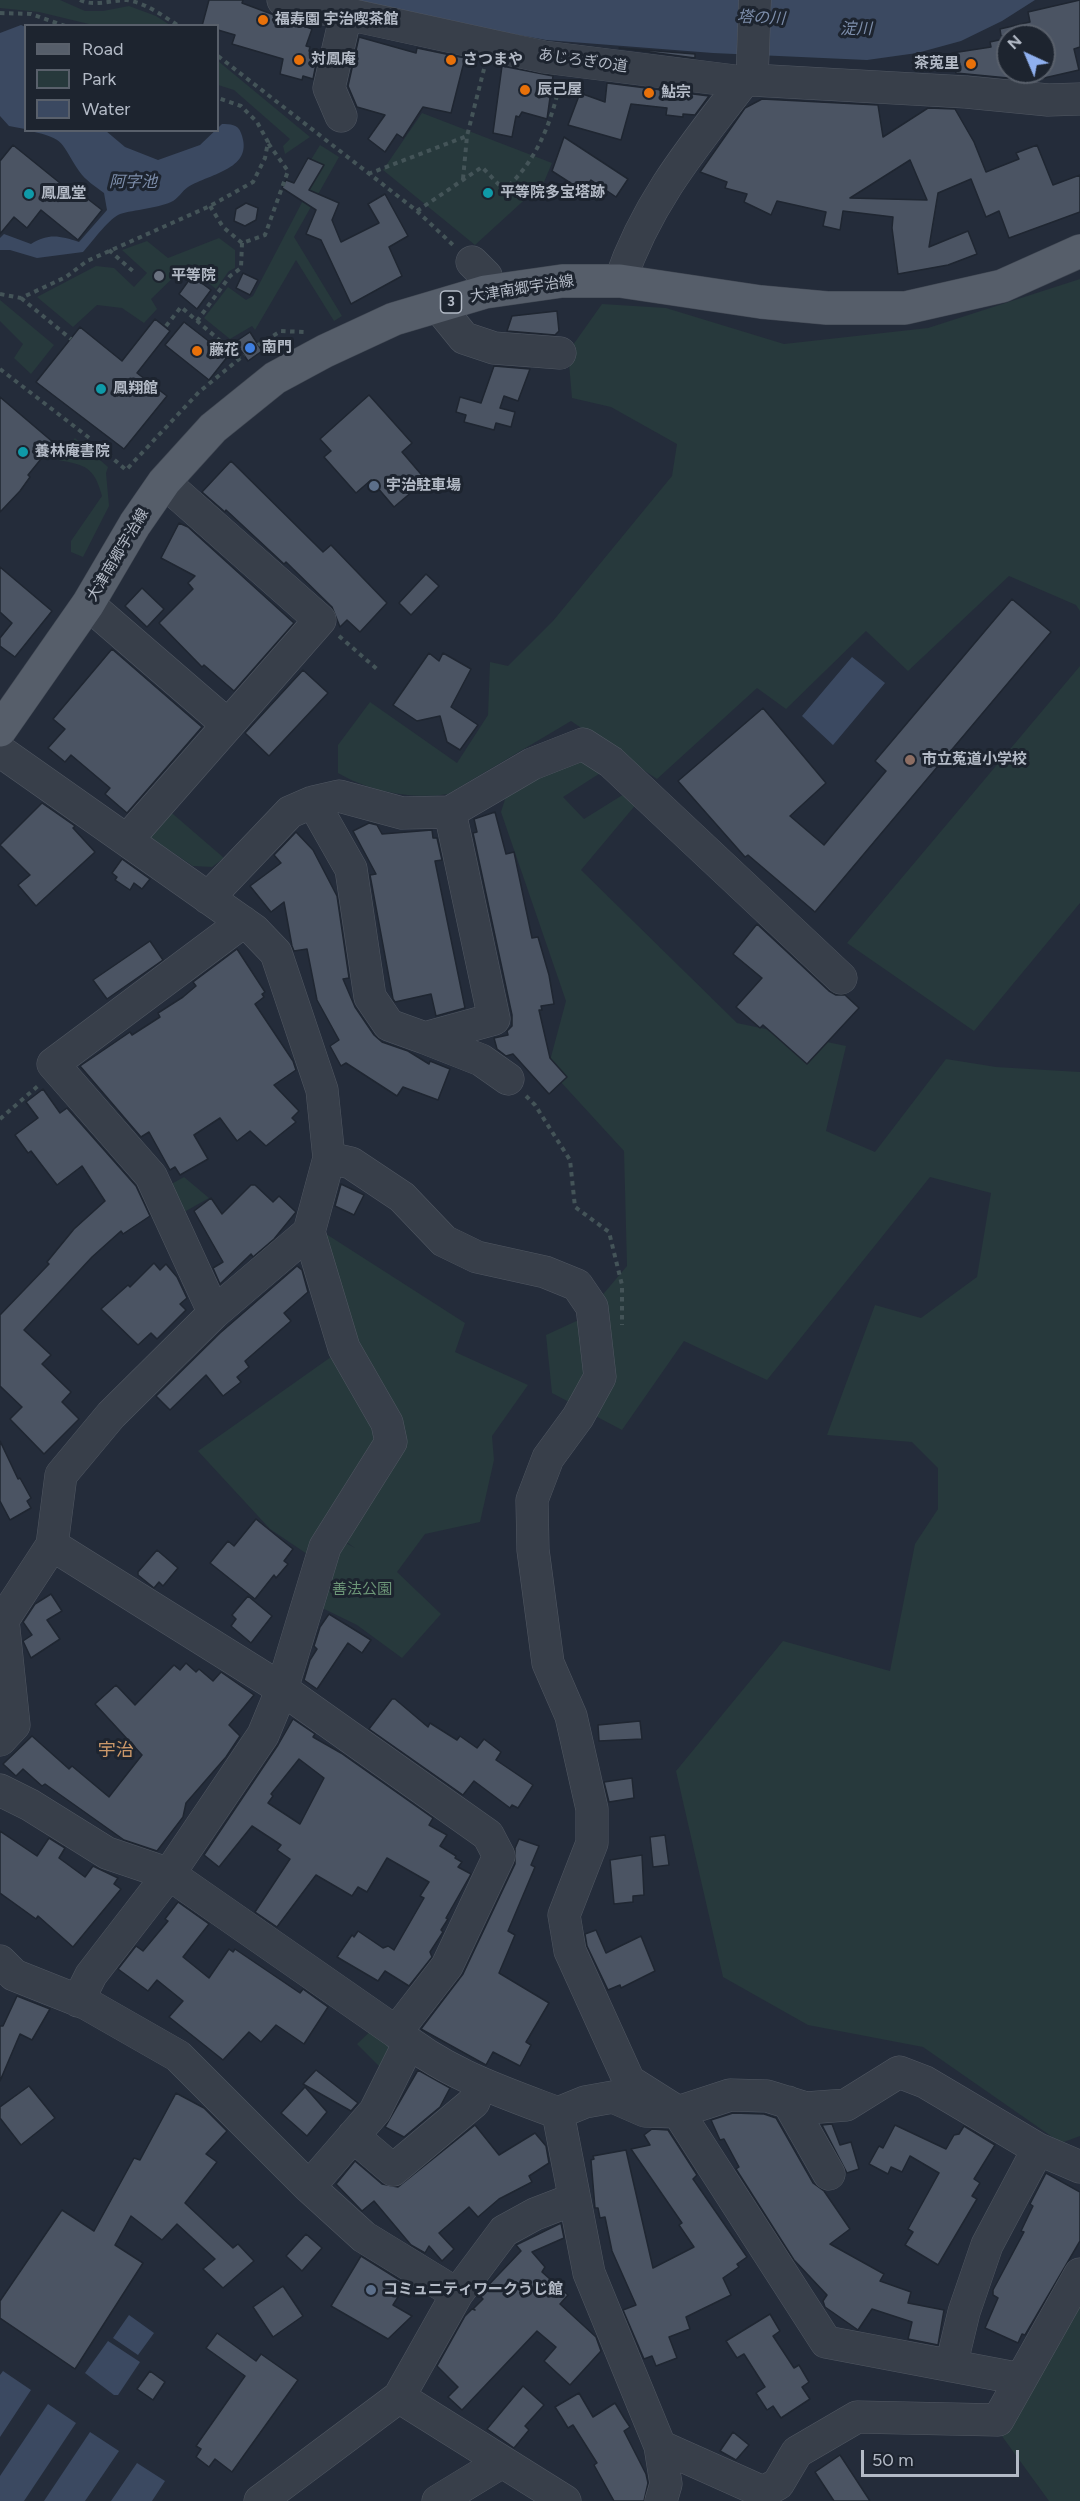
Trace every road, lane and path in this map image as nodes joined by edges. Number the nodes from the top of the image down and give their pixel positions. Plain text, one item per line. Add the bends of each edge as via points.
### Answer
1 (80, 0) edge
2 (283, 0) edge
3 (755, 0) edge
4 (0, 13) edge
5 (346, 14) junction
6 (60, 24) edge
7 (176, 24) edge
8 (489, 45) junction
9 (219, 57) edge
10 (565, 60) junction
11 (749, 74) junction
12 (219, 98) edge
13 (1080, 99) edge
14 (341, 116) dead end
15 (467, 136) junction
16 (268, 142) junction
17 (367, 174) junction
18 (463, 179) junction
19 (210, 206) junction
20 (417, 211) junction
21 (242, 243) junction
22 (109, 250) junction
23 (1080, 251) edge
24 (472, 262) joint
25 (135, 273) dead end
26 (620, 281) junction
27 (485, 292) junction
28 (0, 294) edge
29 (21, 298) junction
30 (438, 306) junction
31 (197, 321) junction
32 (166, 326) dead end
33 (71, 339) dead end
34 (560, 353) dead end
35 (0, 369) edge
36 (92, 440) dead end
37 (101, 448) dead end
38 (164, 482) junction
39 (88, 604) junction
40 (320, 620) junction
41 (378, 670) dead end
42 (228, 724) junction
43 (0, 730) edge
44 (0, 751) edge
45 (313, 802) junction
46 (450, 812) junction
47 (127, 840) junction
48 (208, 898) junction
49 (243, 922) junction
50 (841, 978) dead end
51 (424, 1038) junction
52 (58, 1069) junction
53 (508, 1078) joint
54 (0, 1119) edge
55 (330, 1158) junction
56 (309, 1232) junction
57 (214, 1313) junction
58 (622, 1335) dead end
59 (52, 1545) junction
60 (282, 1689) junction
61 (0, 1740) edge
62 (0, 1790) edge
63 (169, 1874) junction
64 (0, 1961) edge
65 (78, 2001) junction
66 (402, 2037) junction
67 (480, 2083) junction
68 (788, 2102) junction
69 (678, 2112) junction
70 (558, 2113) junction
71 (353, 2136) junction
72 (1038, 2149) junction
73 (1080, 2167) edge
74 (829, 2174) dead end
75 (309, 2187) junction
76 (574, 2199) junction
77 (1080, 2274) edge
78 (457, 2294) junction
79 (951, 2366) junction
80 (1021, 2379) junction
81 (399, 2397) junction
82 (660, 2446) junction
83 (502, 2462) junction
84 (788, 2492) edge
85 (260, 2501) edge
86 (438, 2501) edge
87 (565, 2501) edge
88 (661, 2501) edge

1 - 7 path via 87,4 127,0
2 - 5 street, あじろぎの道
3 - 11 street
4 - 6 path via 32,14
5 - 8 street, あじろぎの道
5 - 14 street via 329,88
8 - 10 street, あじろぎの道
8 - 15 path
9 - 17 path
10 - 11 street, あじろぎの道
10 - 18 path via 552,120 522,174 504,190 482,167
11 - 13 street, あじろぎの道 via 1048,100
11 - 26 street via 667,184 634,241
12 - 16 path via 241,106 257,122
15 - 17 path
15 - 18 path
16 - 19 path via 266,158 253,182
16 - 21 path via 288,171 265,235
17 - 20 path
18 - 20 path
19 - 21 path via 223,226
19 - 22 path
20 - 24 path
21 - 31 path via 241,268 230,276
22 - 25 path
22 - 29 path via 66,277
23 - 26 main road, 大津南郷宇治線 / 3 via 1002,286 905,308 827,308 761,302
24 - 27 street via 486,276
26 - 27 main road, 大津南郷宇治線 / 3 via 562,281
27 - 30 main road, 大津南郷宇治線 / 3
28 - 29 path
29 - 33 path
30 - 34 street via 464,338 494,348
30 - 38 main road, 大津南郷宇治線 / 3 via 394,320 275,378 213,428
31 - 32 path via 181,307
31 - 37 path via 242,357 173,417 126,470
35 - 36 path
38 - 39 main road, 大津南郷宇治線 / 3
38 - 40 street
39 - 42 street
39 - 43 main road, 大津南郷宇治線 / 3
40 - 41 path
40 - 42 street
42 - 47 street
44 - 47 street
45 - 46 street via 339,796 402,813
45 - 48 street via 290,812
45 - 51 street via 351,869 370,997 389,1025
46 - 50 street via 532,764 583,744 611,762
46 - 51 street via 494,1019
47 - 48 street
48 - 49 street
49 - 52 street via 53,1064
49 - 55 street via 276,953 322,1090
51 - 53 street via 481,1060
52 - 54 path
52 - 57 street via 151,1176
53 - 58 path via 535,1105 570,1160 575,1207 609,1232 622,1285
55 - 56 street
55 - 69 street via 351,1163 402,1197 444,1241 477,1257 545,1272 577,1285 591,1307 600,1377 578,1417 548,1458 532,1500 533,1550 548,1663 572,1716 592,1809 592,1843 564,1915 570,1951 629,2081
56 - 57 street
56 - 60 street via 345,1348 387,1423 391,1442 326,1547
57 - 59 street via 111,1415 61,1475
59 - 60 street
59 - 61 street via 3,1620 14,1725
60 - 63 street via 263,1735
60 - 66 street via 488,1835 499,1856 447,1966
62 - 63 street via 107,1853
63 - 65 street via 92,1975
63 - 66 street
64 - 65 street via 14,1975
65 - 75 street via 178,2056
66 - 67 street via 417,2050
66 - 71 street via 375,2111
67 - 70 street
67 - 71 street via 474,2102 393,2170
68 - 69 street via 767,2096 730,2095
68 - 72 street via 806,2109 846,2105 899,2072 925,2082
68 - 74 street
69 - 70 street via 645,2111 613,2097 585,2102
69 - 79 street via 826,2342
70 - 76 street
71 - 75 street
72 - 73 street
72 - 79 street via 987,2245
75 - 78 street via 364,2237
76 - 78 street via 504,2231
76 - 82 street via 589,2273
77 - 80 street
78 - 81 street
79 - 80 street
80 - 84 street via 998,2420 857,2417 797,2452
81 - 83 street
81 - 85 street
82 - 84 street via 763,2492
82 - 88 street via 666,2484
83 - 86 street
83 - 87 street

